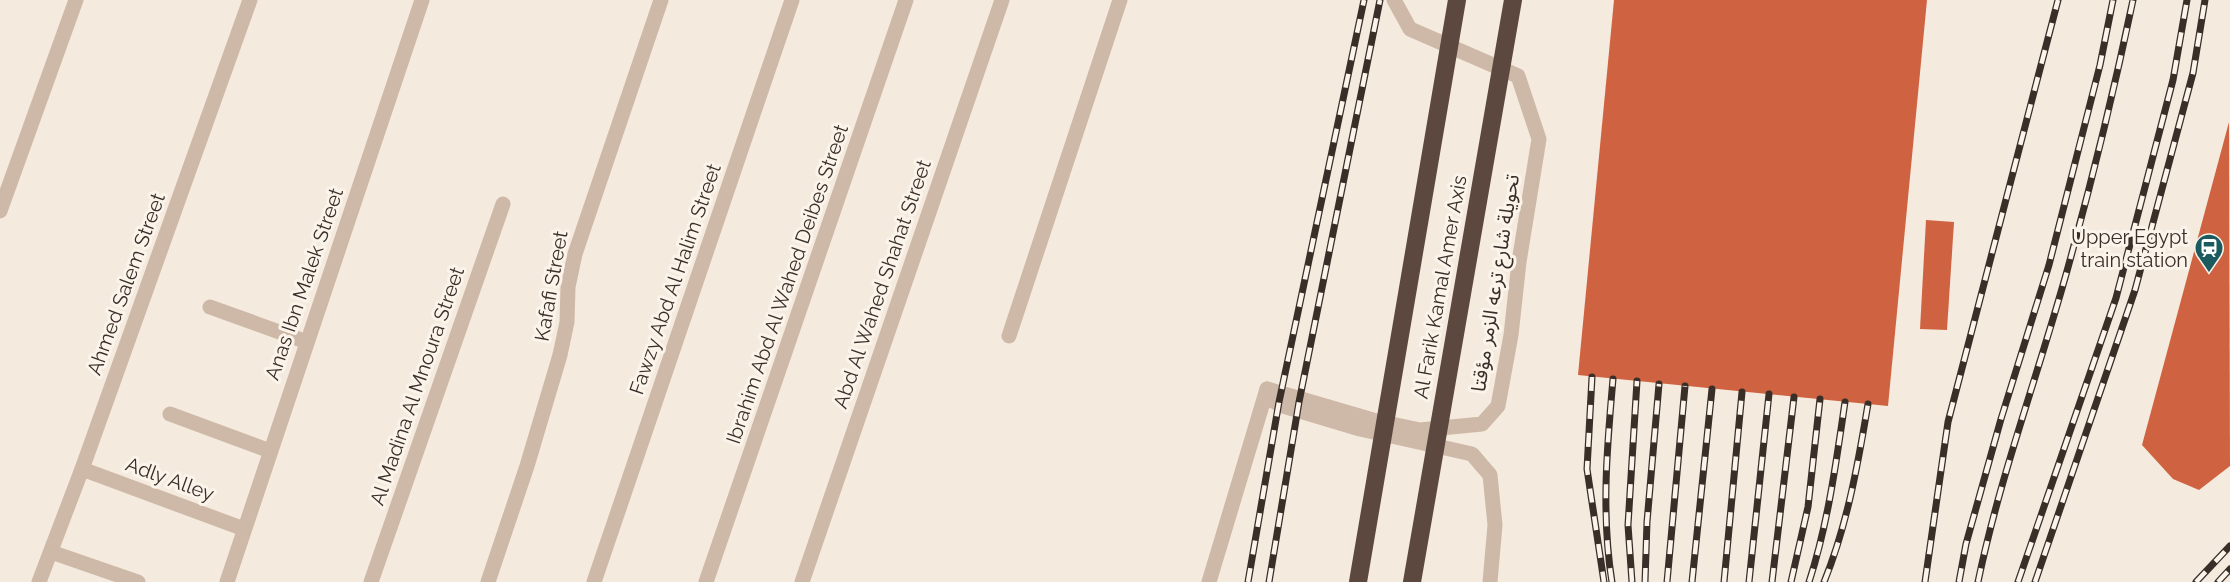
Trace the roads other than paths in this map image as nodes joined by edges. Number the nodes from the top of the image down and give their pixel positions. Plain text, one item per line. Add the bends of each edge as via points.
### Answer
1 (76, 0) edge
2 (250, 0) edge
3 (422, 0) edge
4 (662, 0) edge
5 (792, 0) edge
6 (906, 0) edge
7 (1002, 0) edge
8 (1120, 0) edge
9 (1394, 0) edge
10 (1457, 0) edge
11 (1513, 0) edge
12 (503, 204) dead end
13 (0, 211) edge
14 (210, 307) dead end
15 (1009, 336) dead end
16 (307, 342) junction
17 (1267, 389) junction
18 (170, 414) dead end
19 (270, 451) junction
20 (82, 469) junction
21 (244, 529) junction
22 (51, 552) junction
23 (595, 577) edge
24 (39, 582) edge
25 (138, 582) edge
26 (227, 582) edge
27 (371, 582) edge
28 (488, 582) edge
29 (706, 582) edge
30 (802, 582) edge
31 (1209, 582) edge
32 (1358, 582) edge
33 (1412, 582) edge
34 (1490, 582) edge

1 - 13 street
2 - 20 street, Ahmed Salem Street
3 - 16 street, Anas Ibn Malek Street
4 - 28 street, Kafafi Street via 578,244 560,355
5 - 23 street, Fawzy Abd Al Halim Street
6 - 29 street, Ibrahim Abd Al Wahed Deibes Street
7 - 30 street, Abd Al Wahed Shahat Street
8 - 15 street
9 - 17 street, تحويلة شارع ترعه الزمر مؤقتا via 1410,28 1518,76 1539,139 1498,406 1482,424 1420,429 1373,420
10 - 32 highway, Al Farik Kamal Amer Axis, bridge
11 - 33 highway, Al Farik Kamal Amer Axis, bridge
12 - 27 street, Al Madina Al Mnoura Street
14 - 16 street
16 - 19 street, Anas Ibn Malek Street
17 - 31 street
17 - 34 street via 1273,401 1283,406 1360,429 1472,454 1490,475 1495,525
18 - 19 street
19 - 21 street, Anas Ibn Malek Street
20 - 21 street, Adly Alley
20 - 22 street, Ahmed Salem Street
21 - 26 street, Anas Ibn Malek Street
22 - 24 street, Ahmed Salem Street
22 - 25 street

